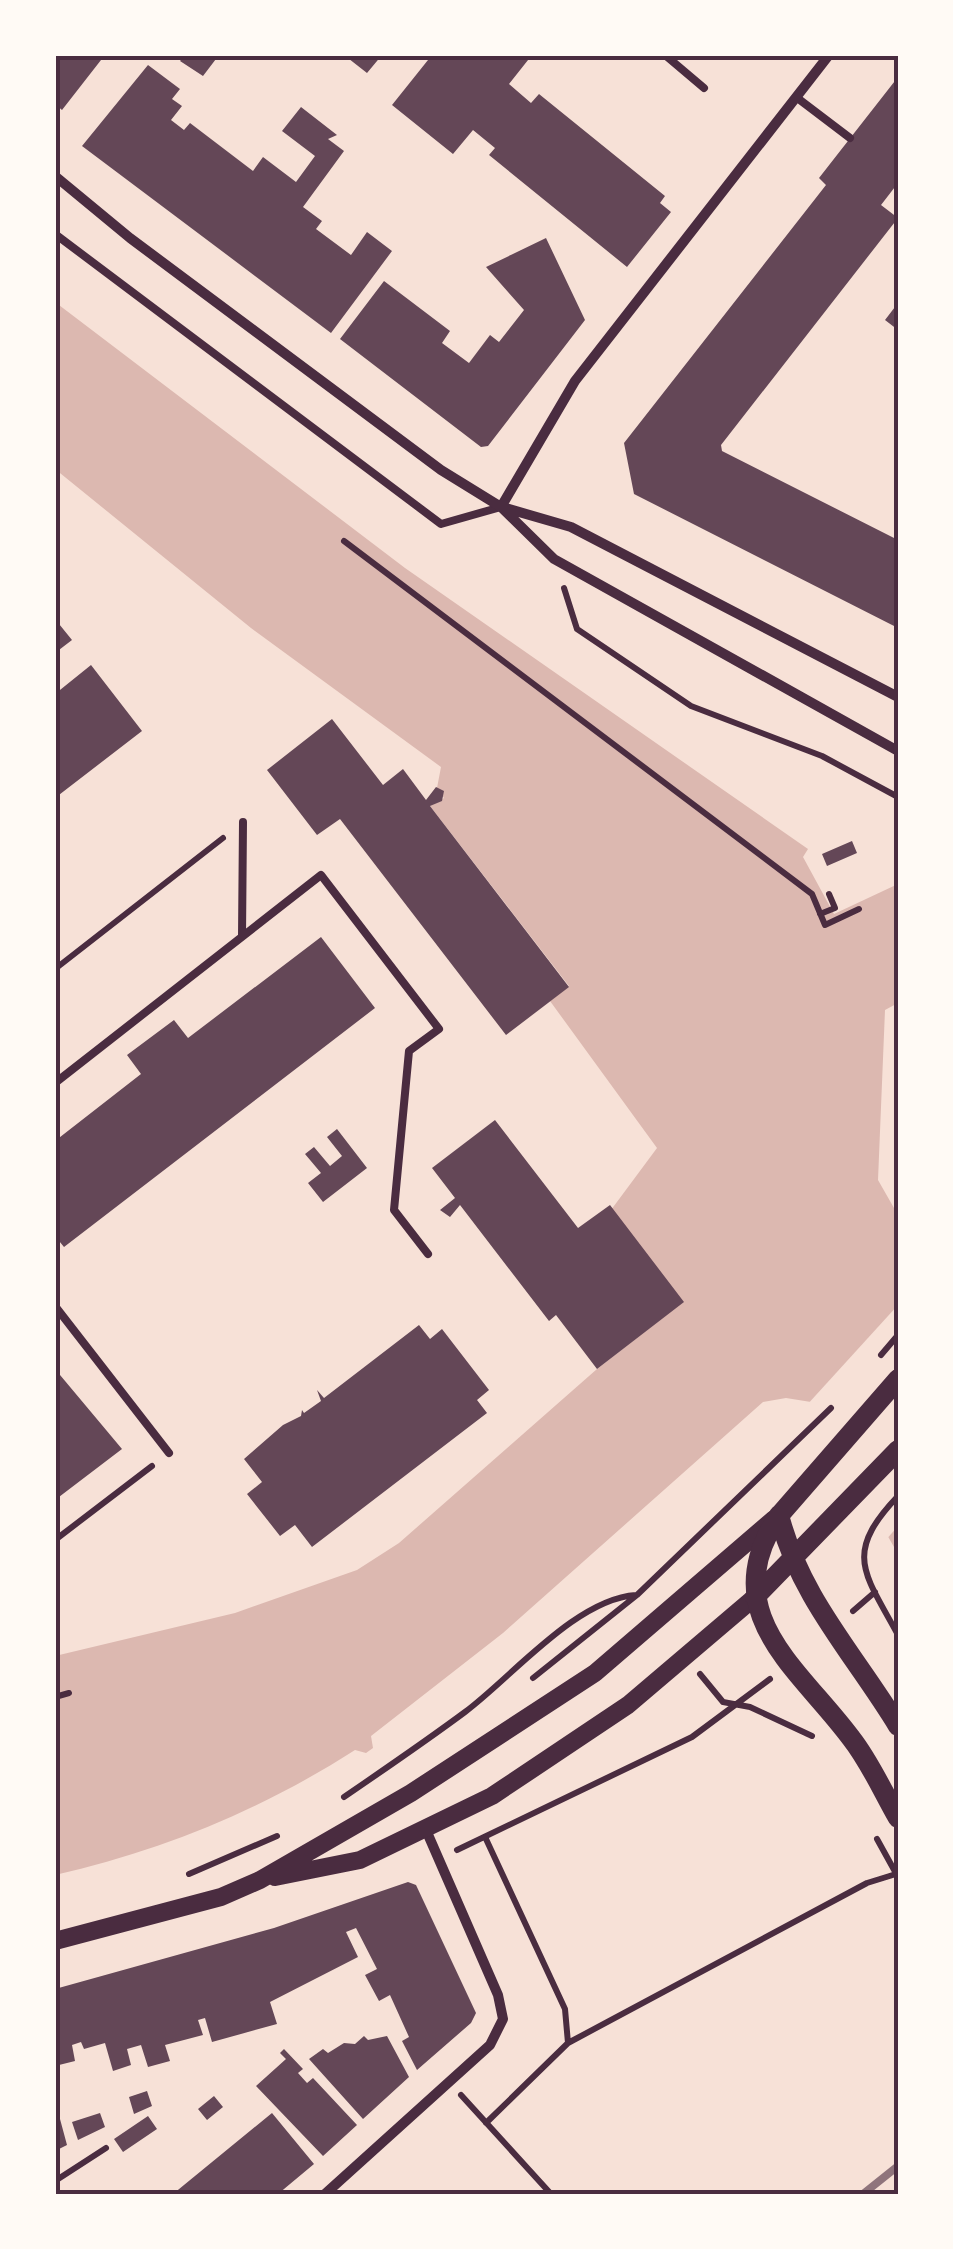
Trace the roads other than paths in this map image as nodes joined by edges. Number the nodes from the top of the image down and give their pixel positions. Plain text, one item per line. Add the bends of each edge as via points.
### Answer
1 (665, 55) edge
2 (829, 55) edge
3 (704, 88) dead end
4 (796, 97) junction
5 (850, 138) dead end
6 (55, 176) edge
7 (55, 234) edge
8 (501, 507) junction
9 (898, 696) edge
10 (898, 751) edge
11 (244, 822) road end
12 (242, 936) junction
13 (55, 1084) edge
14 (428, 1254) dead end
15 (55, 1306) edge
16 (898, 1380) edge
17 (898, 1450) edge
18 (169, 1453) road end
19 (780, 1515) junction
20 (794, 1562) junction
21 (755, 1597) junction
22 (898, 1726) edge
23 (898, 1818) edge
24 (426, 1830) junction
25 (260, 1880) junction
26 (55, 1941) edge
27 (325, 2194) edge

1 - 3 lane
2 - 4 street
4 - 5 lane
4 - 8 street via 575,381
6 - 8 street via 440,470
7 - 8 lane via 442,524
8 - 9 street via 589,535
8 - 10 street via 554,559
11 - 12 lane
12 - 13 lane
12 - 14 lane via 321,875 439,1028 410,1052 394,1210
15 - 18 lane
16 - 19 main road
17 - 20 main road
19 - 20 main road
19 - 21 main road via 758,1556
19 - 25 street via 658,1622 530,1718
20 - 21 main road
20 - 22 main road via 826,1623
21 - 23 main road via 778,1652 854,1741
21 - 24 street via 581,1738
24 - 25 street via 360,1860
24 - 27 street via 503,2019 490,2045
25 - 26 street via 221,1897

